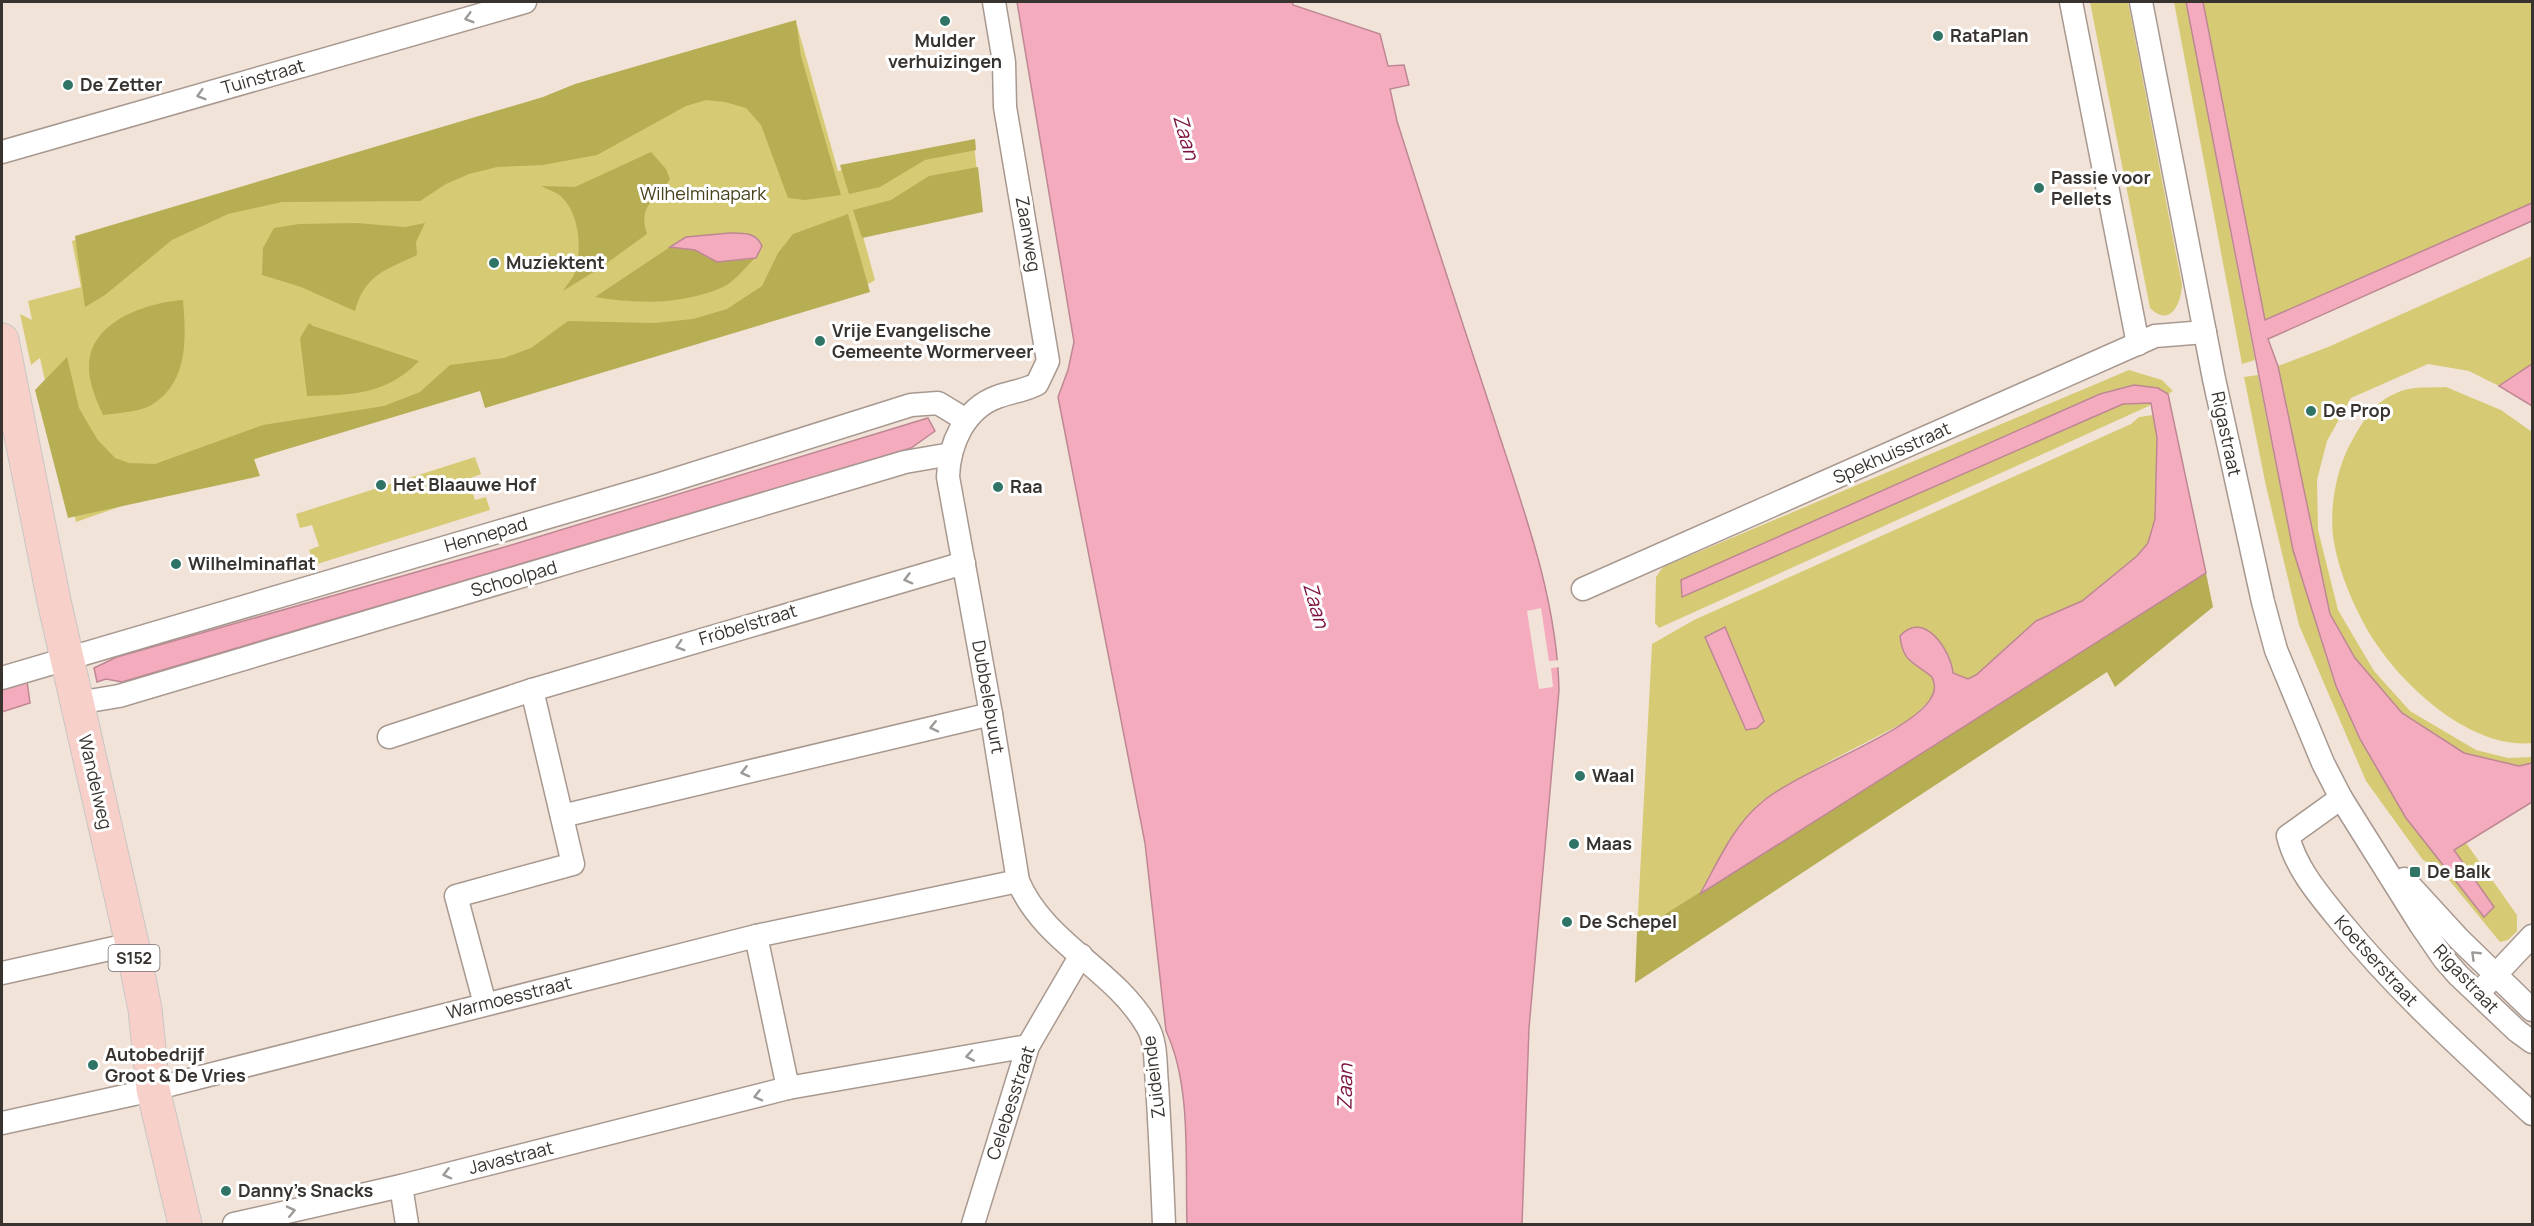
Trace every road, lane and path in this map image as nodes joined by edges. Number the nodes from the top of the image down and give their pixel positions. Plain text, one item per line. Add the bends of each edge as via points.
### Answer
1 (525, 2) edge
2 (994, 2) edge
3 (2071, 2) edge
4 (2141, 2) edge
5 (2, 152) edge
6 (2205, 332) junction
7 (2, 340) edge
8 (2139, 344) junction
9 (966, 420) junction
10 (951, 453) junction
11 (964, 563) junction
12 (1583, 589) dead end
13 (2, 678) edge
14 (72, 680) junction
15 (532, 690) junction
16 (992, 714) junction
17 (389, 737) dead end
18 (2341, 798) junction
19 (562, 816) junction
20 (2372, 845) junction
21 (1018, 881) junction
22 (756, 936) junction
23 (2532, 936) edge
24 (132, 944) junction
25 (1081, 955) junction
26 (2, 973) edge
27 (2496, 975) junction
28 (2478, 994) junction
29 (485, 1004) junction
30 (2532, 1010) edge
31 (2532, 1042) edge
32 (1028, 1046) junction
33 (788, 1088) junction
34 (153, 1089) junction
35 (2532, 1114) edge
36 (2, 1123) edge
37 (401, 1186) junction
38 (185, 1224) edge
39 (234, 1224) edge
40 (407, 1224) edge
41 (973, 1224) edge
42 (1164, 1224) edge

1 -> 5 street, Tuinstraat
2 - 9 street, Zaanweg via 1004,62 1005,107 1048,361 1037,384 989,400
3 - 8 street
4 - 6 street, Rigastraat
6 - 8 street, Spekhuisstraat via 2155,336
6 - 18 street, Rigastraat via 2276,650
7 - 14 main road, Wandelweg / S152
8 - 12 street, Spekhuisstraat
9 - 10 street, Dubbelebuurt
9 - 14 street, Hennepad via 938,403 911,405 657,485
10 - 11 street, Dubbelebuurt via 948,477
10 - 14 street, Schoolpad via 905,462 118,696
11 -> 15 street, Fröbelstraat
11 - 16 street, Dubbelebuurt
13 - 14 street, Hennepad
14 - 24 main road, Wandelweg / S152
15 - 17 street, Fröbelstraat
15 - 19 street
16 -> 19 street
16 - 21 street, Dubbelebuurt
18 - 20 street, Rigastraat
18 - 35 street, Koetserstraat via 2288,836 2304,872 2362,948 2406,997
19 - 29 street via 573,864 456,896
27 -> 20 street, Rigastraat
20 - 28 street, Rigastraat via 2444,959
21 - 22 street, Warmoesstraat
21 - 25 street, Dubbelebuurt via 1040,918
22 - 29 street, Warmoesstraat
22 - 33 street
23 - 27 street
24 - 26 street
24 - 34 main road, Wandelweg / S152 via 145,1009
25 - 32 street, Celebesstraat
25 - 42 street, Zuideinde via 1121,992 1149,1028 1154,1045 1160,1123
27 - 28 street
27 - 30 street, Rigastraat
28 - 31 street, Rigastraat
29 - 34 street, Warmoesstraat
32 -> 33 street, Javastraat
32 - 41 street, Celebesstraat
33 -> 37 street, Javastraat
34 - 36 street, Warmoesstraat
34 - 38 main road, Wandelweg / S152
39 -> 37 street, Javastraat
37 - 40 street

